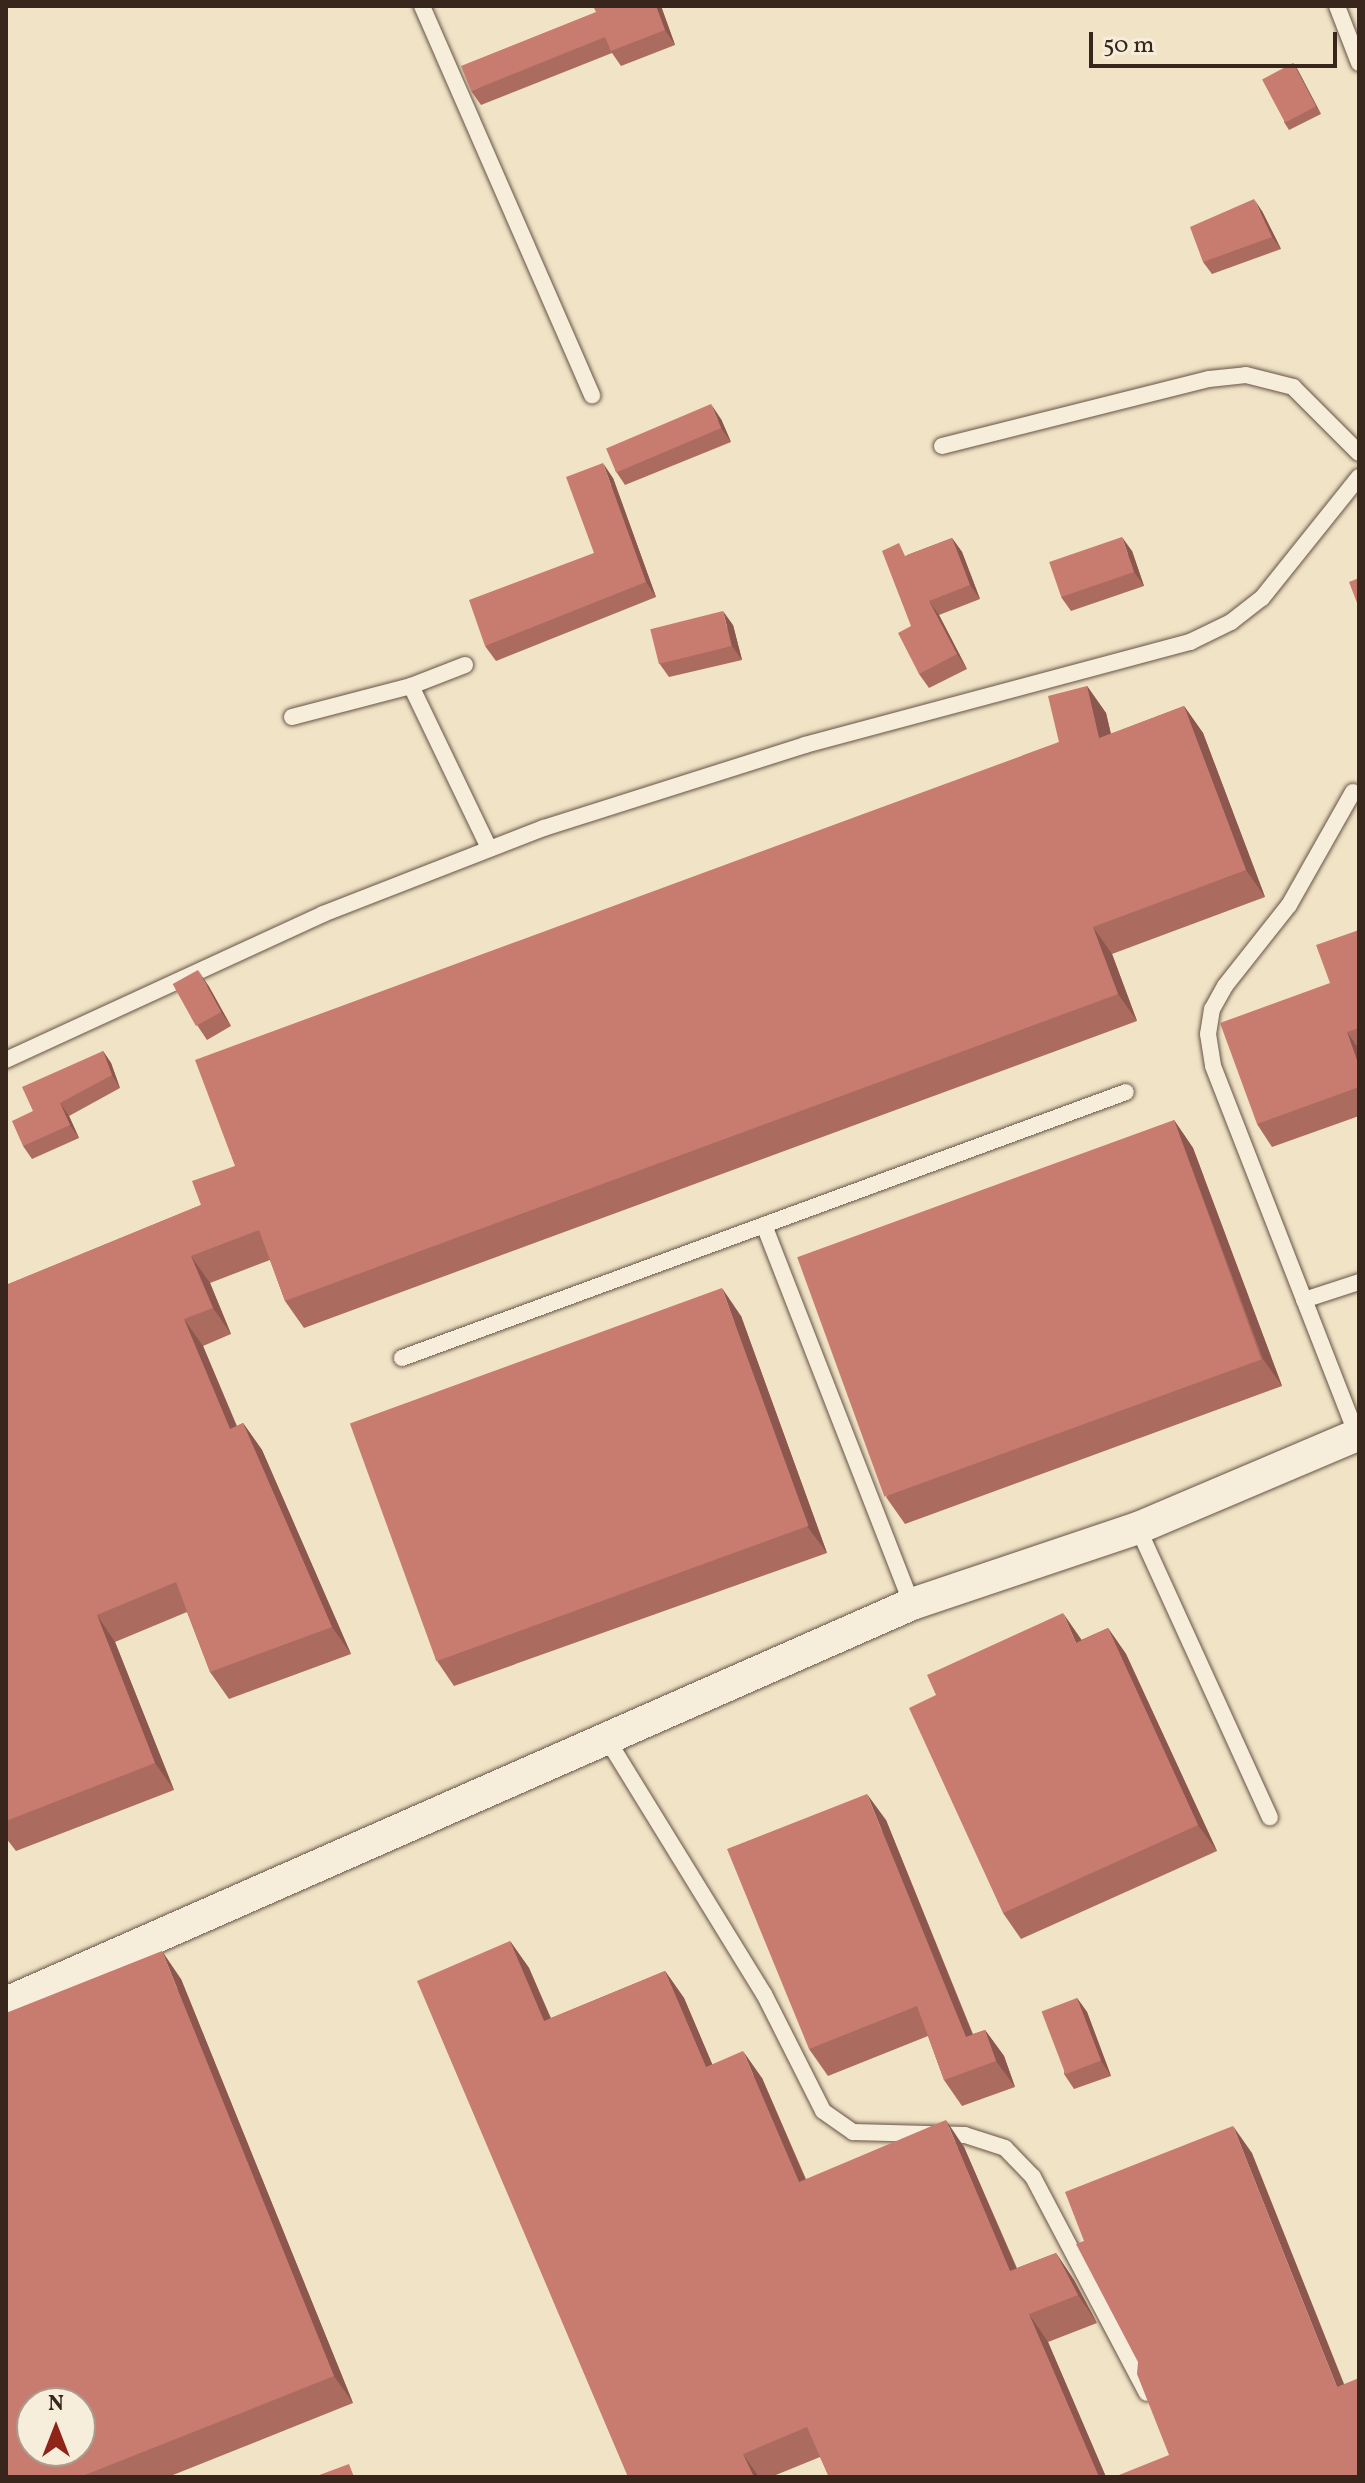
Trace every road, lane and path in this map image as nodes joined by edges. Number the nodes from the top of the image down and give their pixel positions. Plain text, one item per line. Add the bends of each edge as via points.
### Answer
1 (422, 6) edge
2 (1337, 6) edge
3 (1359, 63) edge
4 (592, 396) dead end
5 (942, 446) dead end
6 (1359, 453) edge
7 (1359, 477) edge
8 (465, 665) dead end
9 (411, 686) junction
10 (292, 717) dead end
11 (1353, 792) dead end
12 (489, 848) junction
13 (6, 1060) edge
14 (1126, 1092) dead end
15 (764, 1225) junction
16 (1359, 1282) edge
17 (1304, 1300) junction
18 (402, 1358) dead end
19 (1358, 1435) edge
20 (1138, 1528) junction
21 (912, 1604) junction
22 (607, 1739) junction
23 (1270, 1817) dead end
24 (6, 2003) edge
25 (1147, 2394) edge

1 - 4 lane
2 - 3 lane
5 - 6 lane via 1209,379 1246,375 1293,387
7 - 12 lane via 1262,598 1231,622 1190,642 805,745
8 - 9 lane
9 - 10 lane
9 - 12 lane
11 - 17 lane via 1289,905 1225,986 1212,1009 1208,1034 1213,1066
12 - 13 lane via 323,914
14 - 15 lane
15 - 18 lane
15 - 21 lane
16 - 17 lane
17 - 19 lane
19 - 20 street
20 - 21 street
20 - 23 lane
21 - 22 street
22 - 24 street
22 - 25 lane via 764,1994 823,2111 853,2132 965,2135 1005,2148 1033,2177

